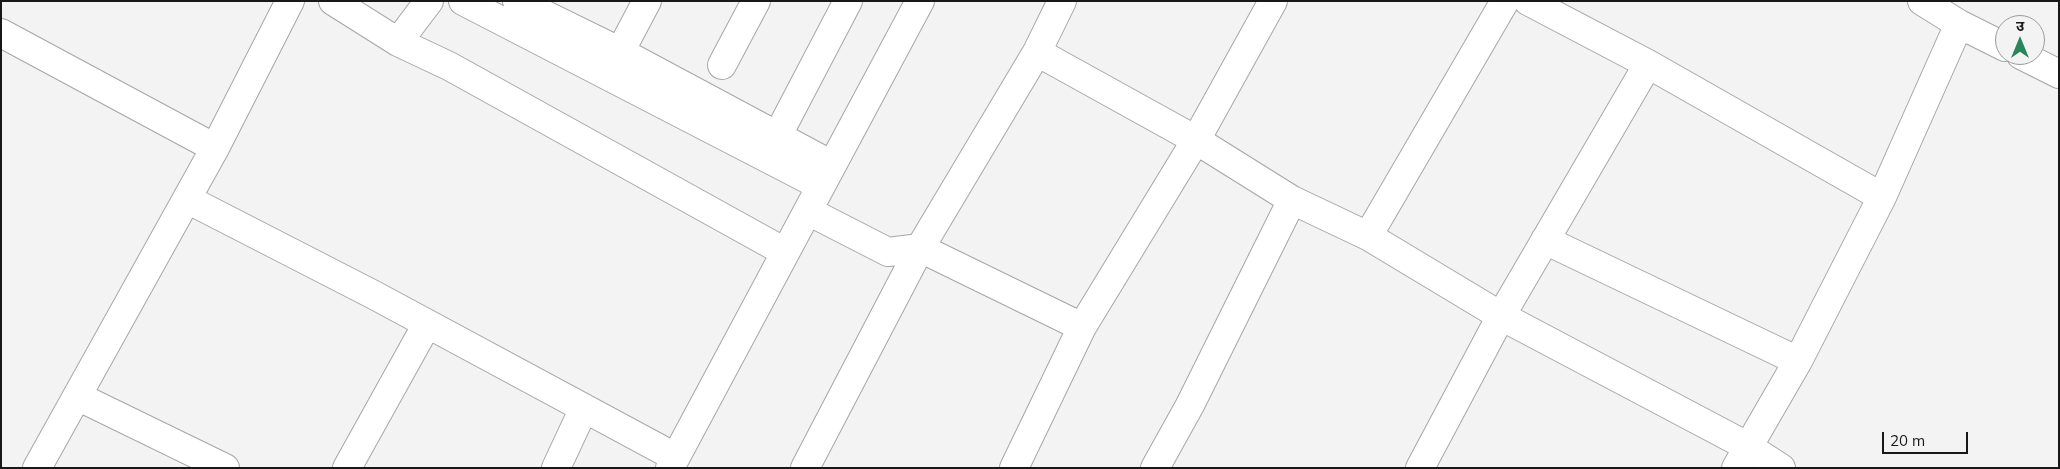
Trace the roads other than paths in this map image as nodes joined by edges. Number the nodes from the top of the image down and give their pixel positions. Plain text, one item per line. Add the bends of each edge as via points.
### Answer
1 (290, 1) edge
2 (333, 1) edge
3 (429, 1) edge
4 (463, 1) edge
5 (517, 1) edge
6 (647, 1) edge
7 (756, 1) edge
8 (848, 1) edge
9 (920, 1) edge
10 (1062, 1) edge
11 (1273, 1) edge
12 (1505, 1) edge
13 (1528, 1) edge
14 (1932, 4) edge
15 (1959, 24) junction
16 (1, 33) edge
17 (398, 42) junction
18 (1995, 42) edge
19 (622, 52) junction
20 (1037, 52) junction
21 (1648, 64) junction
22 (722, 65) dead end
23 (2041, 65) edge
24 (2059, 74) edge
25 (608, 75) junction
26 (1196, 140) junction
27 (772, 147) junction
28 (215, 148) junction
29 (827, 175) junction
30 (1882, 197) junction
31 (187, 199) junction
32 (1292, 200) junction
33 (808, 211) junction
34 (1368, 236) junction
35 (1546, 240) junction
36 (920, 248) junction
37 (785, 252) junction
38 (1501, 316) junction
39 (427, 324) junction
40 (1082, 327) junction
41 (1798, 361) junction
42 (77, 396) junction
43 (584, 408) junction
44 (1742, 457) edge
45 (672, 463) edge
46 (37, 468) edge
47 (225, 468) edge
48 (347, 468) edge
49 (556, 468) edge
50 (805, 468) edge
51 (1014, 468) edge
52 (1155, 468) edge
53 (1420, 468) edge
54 (1781, 468) edge

1 - 28 street
2 - 17 street
3 - 17 street
4 - 25 street
5 - 19 street
6 - 19 street
7 - 22 street
8 - 27 street
9 - 29 street
10 - 20 street
11 - 26 street
12 - 34 street
13 - 21 street
14 - 15 street
15 - 18 street
15 - 30 street
16 - 28 street
17 - 37 street via 449,66
19 - 25 street
19 - 27 street
20 - 26 street
20 - 36 street
21 - 30 street
21 - 35 street
23 - 24 street
25 - 27 street
26 - 32 street
26 - 40 street
27 - 29 street
28 - 31 street
29 - 33 street
30 - 41 street
31 - 39 street
31 - 42 street
32 - 34 street
32 - 52 street
33 - 36 street via 888,252
33 - 37 street
34 - 38 street
35 - 38 street
35 - 41 street
36 - 40 street
36 - 50 street
37 - 45 street
38 - 44 street
38 - 53 street
39 - 43 street
39 - 48 street
40 - 51 street
41 - 44 street
42 - 46 street
42 - 47 street
43 - 45 street
43 - 49 street
44 - 54 street

